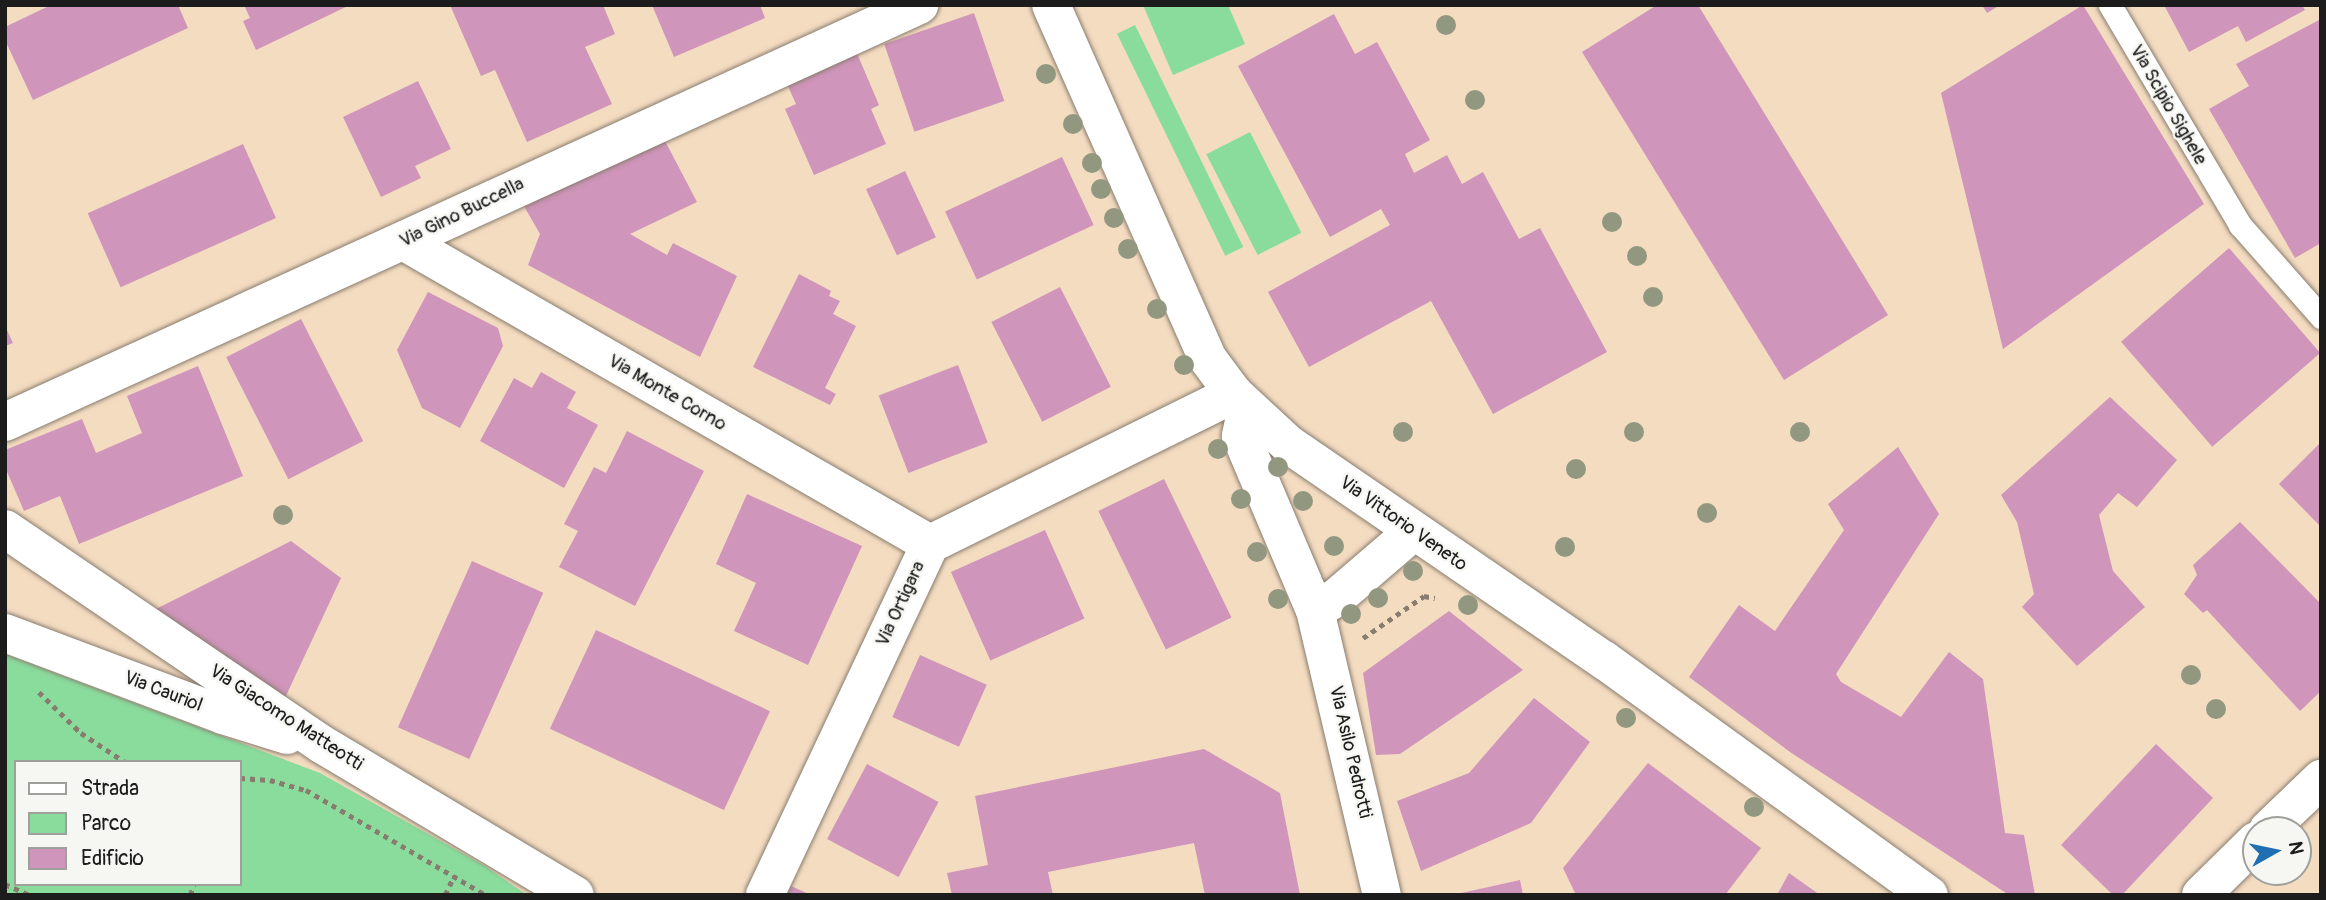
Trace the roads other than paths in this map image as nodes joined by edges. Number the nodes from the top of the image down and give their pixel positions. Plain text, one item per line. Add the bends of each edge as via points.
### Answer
1 (919, 5) edge
2 (1051, 5) edge
3 (2110, 5) edge
4 (405, 242) junction
5 (2321, 317) edge
6 (1240, 400) junction
7 (5, 422) edge
8 (5, 529) edge
9 (1414, 531) junction
10 (930, 544) junction
11 (1315, 610) junction
12 (5, 633) edge
13 (323, 745) junction
14 (2321, 779) edge
15 (2283, 816) edge
16 (2242, 855) edge
17 (575, 895) edge
18 (765, 895) edge
19 (1382, 895) edge
20 (1929, 895) edge
21 (2201, 895) edge

1 - 4 street, Via Gino Buccella via 498,194
2 - 6 street, Via Vittorio Veneto via 1208,359
3 - 5 lane, Via Scipio Sighele via 2227,205
4 - 7 street, Via Gino Buccella via 320,276
4 - 10 street, Via Monte Corno
6 - 9 street, Via Vittorio Veneto via 1288,444
6 - 10 street, Via Ortigara
6 - 11 street, Via Asilo Pedrotti via 1241,436
8 - 13 street, Via Giacomo Matteotti
9 - 11 street via 1336,598
9 - 20 street, Via Vittorio Veneto via 1604,660
10 - 18 street, Via Ortigara
11 - 19 street, Via Asilo Pedrotti
12 - 13 street, Via Cauriol via 223,715
13 - 17 street, Via Giacomo Matteotti
14 - 15 street
16 - 21 street

